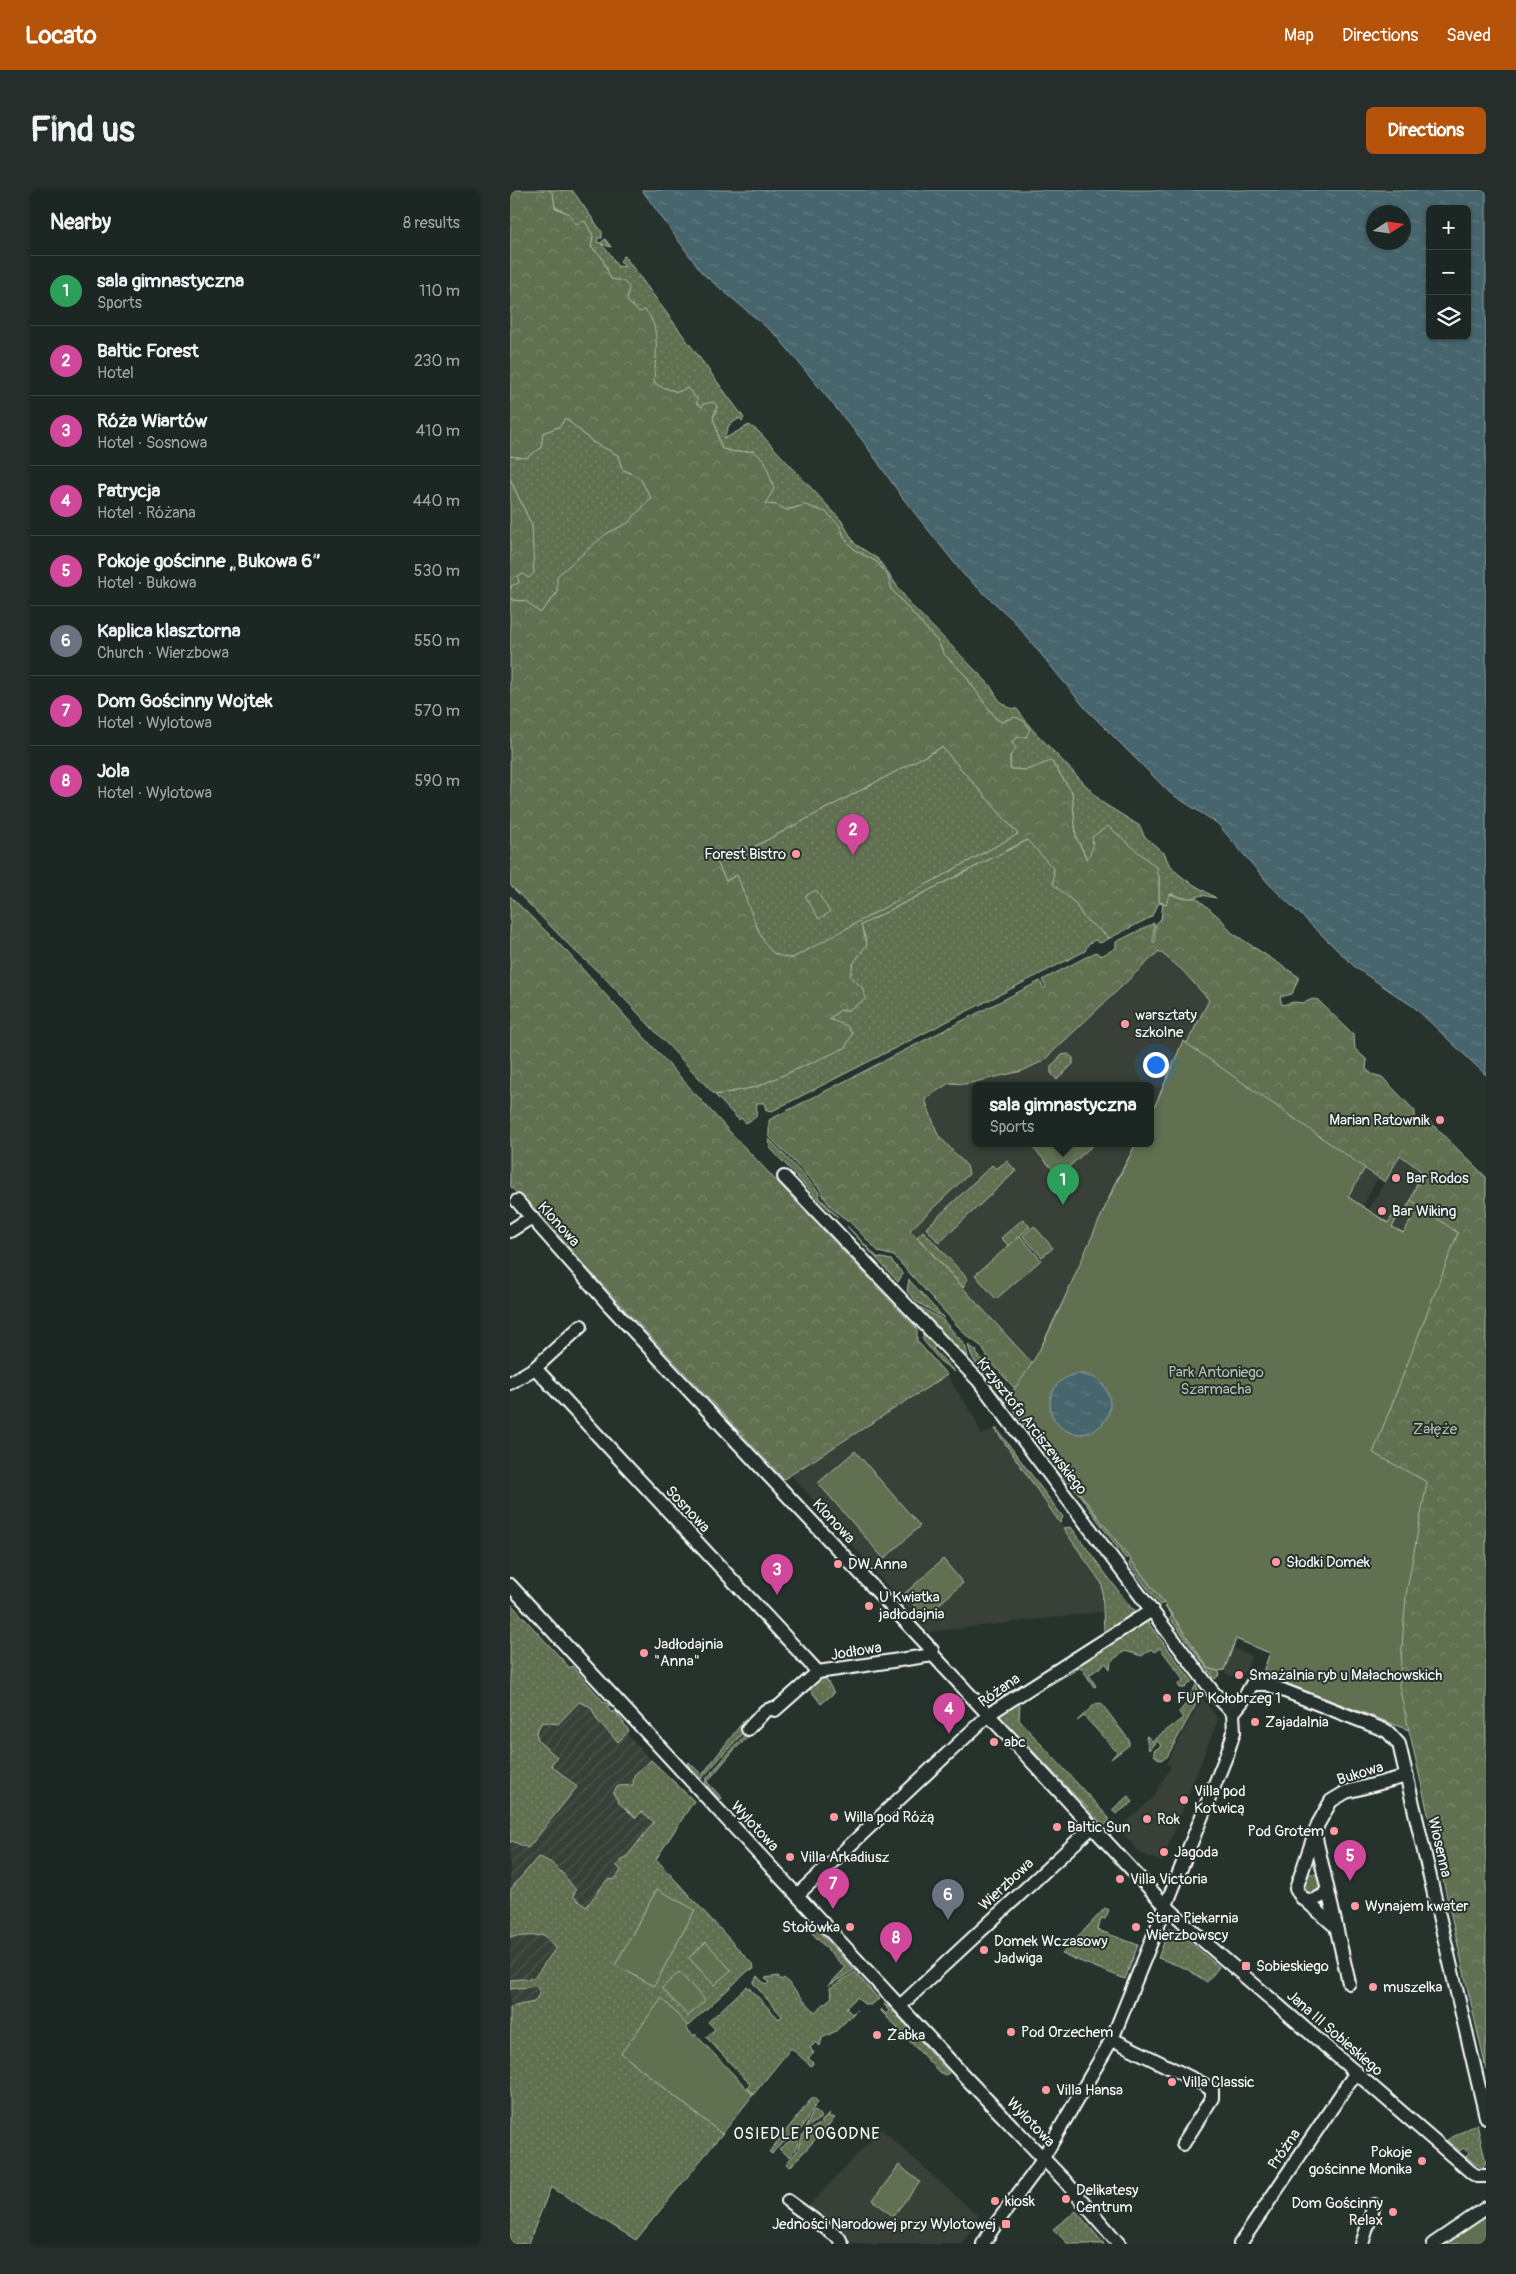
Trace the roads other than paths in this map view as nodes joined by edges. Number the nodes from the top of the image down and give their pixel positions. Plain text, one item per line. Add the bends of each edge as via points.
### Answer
1 (784, 1177) dead end
2 (517, 1201) dead end
3 (532, 1218) junction
4 (510, 1231) edge
5 (581, 1326) dead end
6 (535, 1368) junction
7 (510, 1383) edge
8 (510, 1585) edge
9 (1150, 1611) junction
10 (933, 1655) junction
11 (818, 1672) junction
12 (1234, 1712) junction
13 (989, 1715) junction
14 (748, 1728) dead end
15 (1407, 1776) junction
16 (1092, 1827) junction
17 (1315, 1834) junction
18 (1300, 1871) junction
19 (1324, 1874) junction
20 (1327, 1889) junction
21 (797, 1895) junction
22 (1302, 1898) junction
23 (1168, 1906) junction
24 (1336, 1927) junction
25 (1349, 1982) dead end
26 (900, 2006) junction
27 (1112, 2039) junction
28 (1356, 2072) junction
29 (1486, 2117) edge
30 (1183, 2144) dead end
31 (1043, 2158) junction
32 (1486, 2176) edge
33 (788, 2201) dead end
34 (1374, 2205) dead end
35 (1486, 2208) edge
36 (842, 2244) edge
37 (983, 2244) edge
38 (1119, 2244) edge
39 (1240, 2244) edge
40 (1362, 2244) edge
41 (1433, 2244) edge

1 - 9 street, Krzysztofa Arciszewskiego via 978,1380
2 - 3 street, Klonowa
3 - 4 street
3 - 10 street, Klonowa via 610,1306 932,1650
5 - 6 street
6 - 7 street
6 - 11 street, Sosnowa
8 - 21 street, Wylotowa
9 - 12 street, Krzysztofa Arciszewskiego via 1213,1692
9 - 13 street, Różana
10 - 11 street, Jodłowa
10 - 13 street, Klonowa
11 - 14 street, Jodłowa via 775,1710 765,1711
12 - 15 street, Wiosenna via 1252,1684 1267,1684 1387,1731 1399,1744
12 - 23 street via 1235,1725 1230,1746
13 - 16 street, Klonowa
13 - 21 street, Różana
15 - 17 street, Bukowa via 1340,1794 1327,1806
15 - 29 street, Wiosenna
16 - 23 street, Klonowa
16 - 26 street, Wierzbowa
17 - 18 street, Bukowa
17 - 19 street
18 - 19 street via 1313,1868
18 - 22 street, Bukowa via 1296,1889
19 - 20 street
20 - 22 street via 1319,1899
20 - 24 street
21 - 26 street, Wylotowa
22 - 24 street
23 - 27 street via 1156,1928
23 - 28 street, Jana III Sobieskiego
24 - 25 street
26 - 31 street, Wylotowa
27 - 30 street via 1212,2090 1212,2098
27 - 31 street
28 - 32 street, Jana III Sobieskiego via 1472,2173
28 - 39 street, Próżna
31 - 37 street
31 - 38 street, Wylotowa
33 - 36 street via 839,2238
34 - 40 street
35 - 41 street

